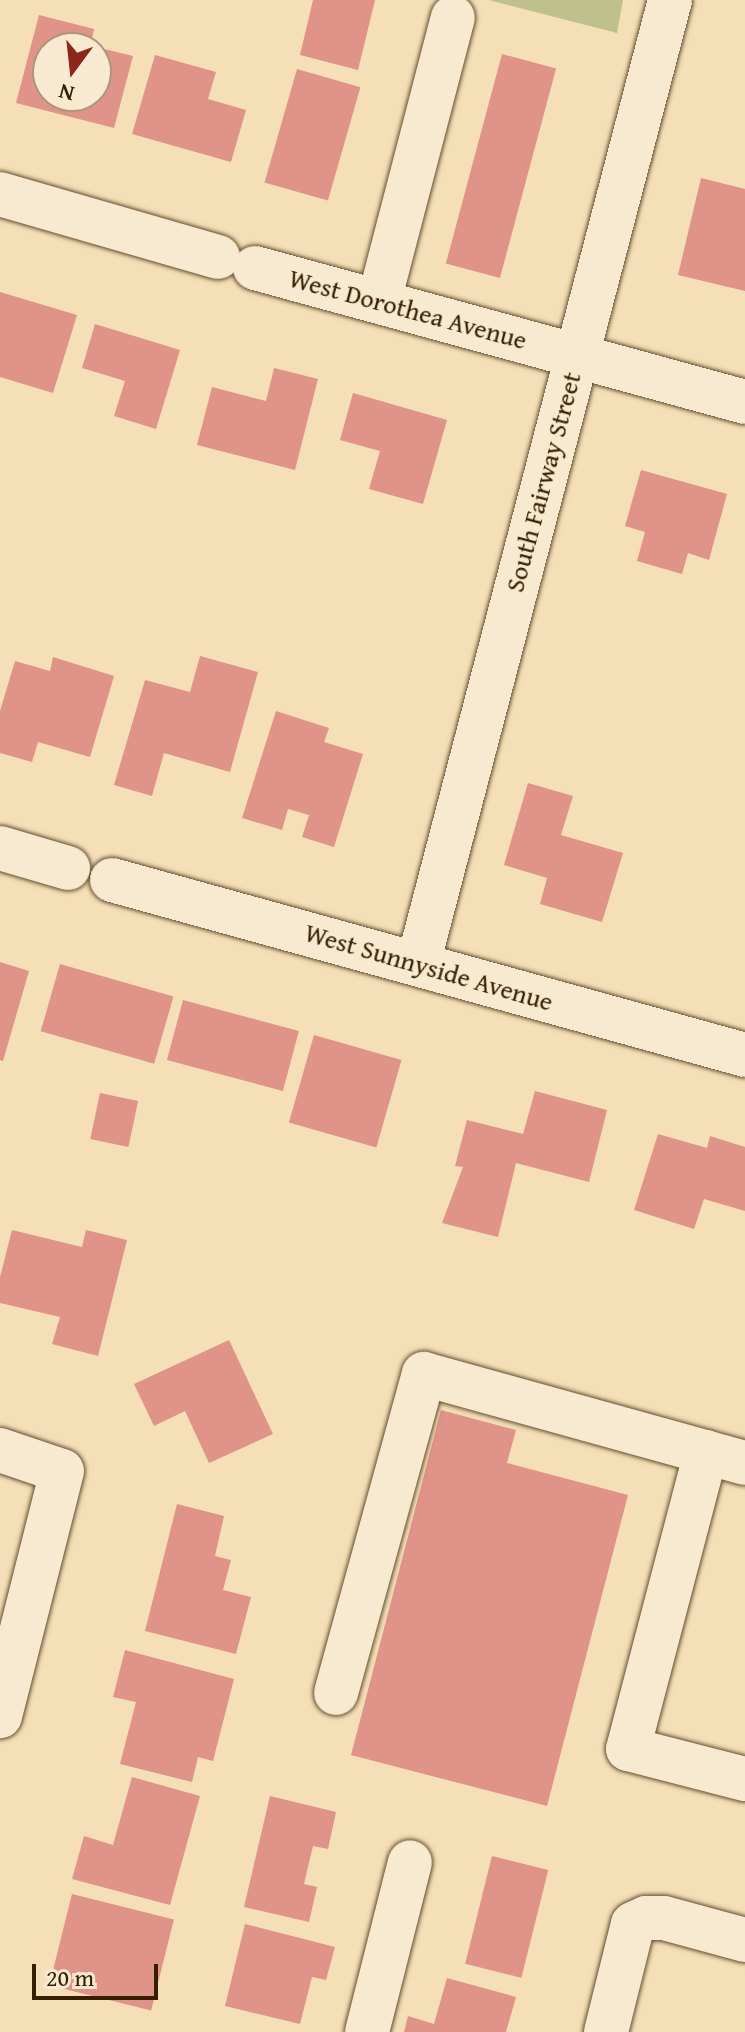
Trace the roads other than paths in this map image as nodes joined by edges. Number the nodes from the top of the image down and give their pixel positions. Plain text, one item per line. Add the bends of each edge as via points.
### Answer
1 (670, 0) edge
2 (453, 17) dead end
3 (0, 194) edge
4 (379, 301) junction
5 (577, 355) junction
6 (745, 402) edge
7 (0, 848) edge
8 (68, 868) dead end
9 (112, 880) dead end
10 (418, 964) junction
11 (745, 1055) edge
12 (0, 1450) edge
13 (725, 1457) edge
14 (336, 1693) dead end
15 (0, 1716) edge
16 (745, 1779) edge
17 (410, 1862) dead end
18 (745, 1940) edge
19 (367, 2032) edge
20 (606, 2032) edge

1 - 5 street, South Fairway Street
2 - 4 street
3 - 4 street, West Dorothea Avenue
4 - 5 street, West Dorothea Avenue
5 - 6 street, West Dorothea Avenue
5 - 10 street, South Fairway Street
7 - 8 street
9 - 10 street, West Sunnyside Avenue
10 - 11 street, West Sunnyside Avenue
12 - 15 street via 62,1471
13 - 14 street via 424,1374
13 - 16 street via 628,1749
17 - 19 street
18 - 20 street via 664,1918 633,1924

